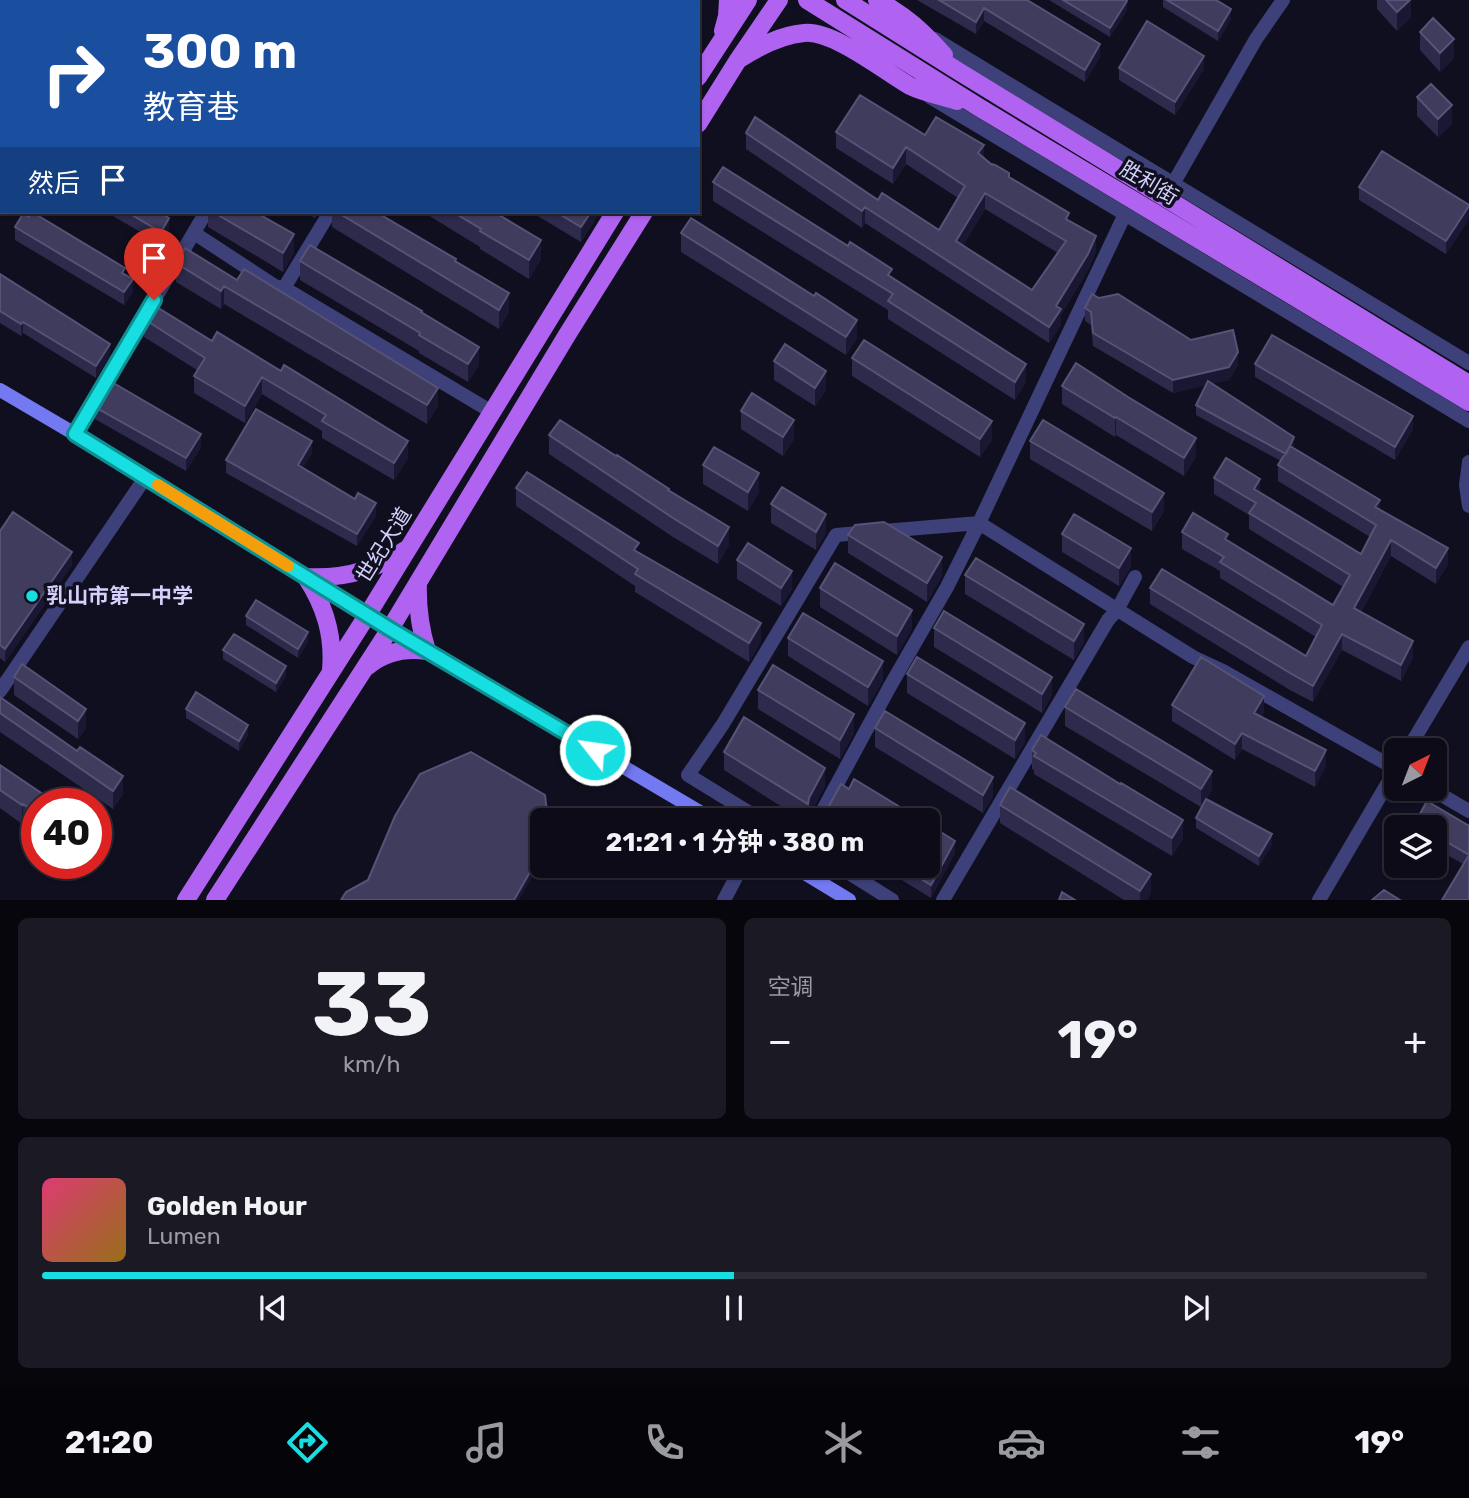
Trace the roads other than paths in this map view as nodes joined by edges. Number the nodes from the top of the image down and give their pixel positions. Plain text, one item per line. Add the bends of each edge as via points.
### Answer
1 (728, 0) edge
2 (748, 0) edge
3 (779, 0) edge
4 (807, 0) edge
5 (845, 0) edge
6 (877, 0) edge
7 (1283, 0) edge
8 (924, 33) junction
9 (721, 40) junction
10 (738, 60) junction
11 (958, 71) junction
12 (700, 74) edge
13 (913, 88) junction
14 (980, 108) junction
15 (700, 121) edge
16 (1173, 184) junction
17 (205, 214) edge
18 (329, 214) edge
19 (614, 214) edge
20 (643, 214) edge
21 (1125, 214) junction
22 (194, 233) junction
23 (284, 288) junction
24 (1469, 363) edge
25 (1469, 384) edge
26 (0, 390) edge
27 (1469, 402) edge
28 (492, 412) junction
29 (1469, 421) edge
30 (75, 434) junction
31 (1469, 462) edge
32 (145, 478) junction
33 (1469, 506) edge
34 (979, 523) junction
35 (409, 547) junction
36 (306, 577) junction
37 (1135, 577) dead end
38 (418, 582) junction
39 (1117, 610) junction
40 (390, 629) junction
41 (1469, 647) edge
42 (427, 651) junction
43 (364, 669) junction
44 (330, 673) junction
45 (0, 691) edge
46 (1415, 738) edge
47 (1384, 762) edge
48 (1384, 789) edge
49 (1447, 798) edge
50 (693, 808) edge
51 (742, 808) edge
52 (824, 808) edge
53 (1469, 811) edge
54 (736, 878) edge
55 (813, 878) edge
56 (857, 878) edge
57 (186, 900) edge
58 (215, 900) edge
59 (724, 900) edge
60 (849, 900) edge
61 (892, 900) edge
62 (943, 900) edge
63 (1318, 900) edge

1 - 9 main road
2 - 9 main road
3 - 10 main road
4 - 14 main road, 胜利街
5 - 11 main road, 胜利街
6 - 8 main road
7 - 16 street via 1256,38
8 - 11 main road
8 - 16 street
9 - 12 main road
10 - 13 main road via 773,41 805,32 821,34
10 - 15 main road
11 - 25 main road, 胜利街
13 - 14 main road
13 - 21 street
14 - 27 main road, 胜利街
16 - 24 street
17 - 22 street
18 - 23 street
19 - 28 main road, 世纪大道
20 - 38 main road
21 - 29 street
21 - 34 street
22 - 23 street
22 - 30 street
23 - 28 street
26 - 30 street
28 - 35 main road, 世纪大道
30 - 32 street
31 - 33 street via 1465,485
32 - 36 street
32 - 45 street
34 - 39 street
34 - 51 street via 836,535 688,775
34 - 52 street
35 - 36 main road via 366,571
35 - 44 main road, 世纪大道
36 - 40 street
36 - 44 main road via 329,627
37 - 39 street
38 - 40 main road
38 - 42 main road via 418,611
39 - 47 street
39 - 62 street
40 - 42 street
40 - 43 main road
41 - 46 street
42 - 43 main road via 390,653
42 - 50 street
43 - 58 main road
44 - 57 main road, 世纪大道
48 - 63 street
49 - 53 street
54 - 59 street
55 - 60 street
56 - 61 street

